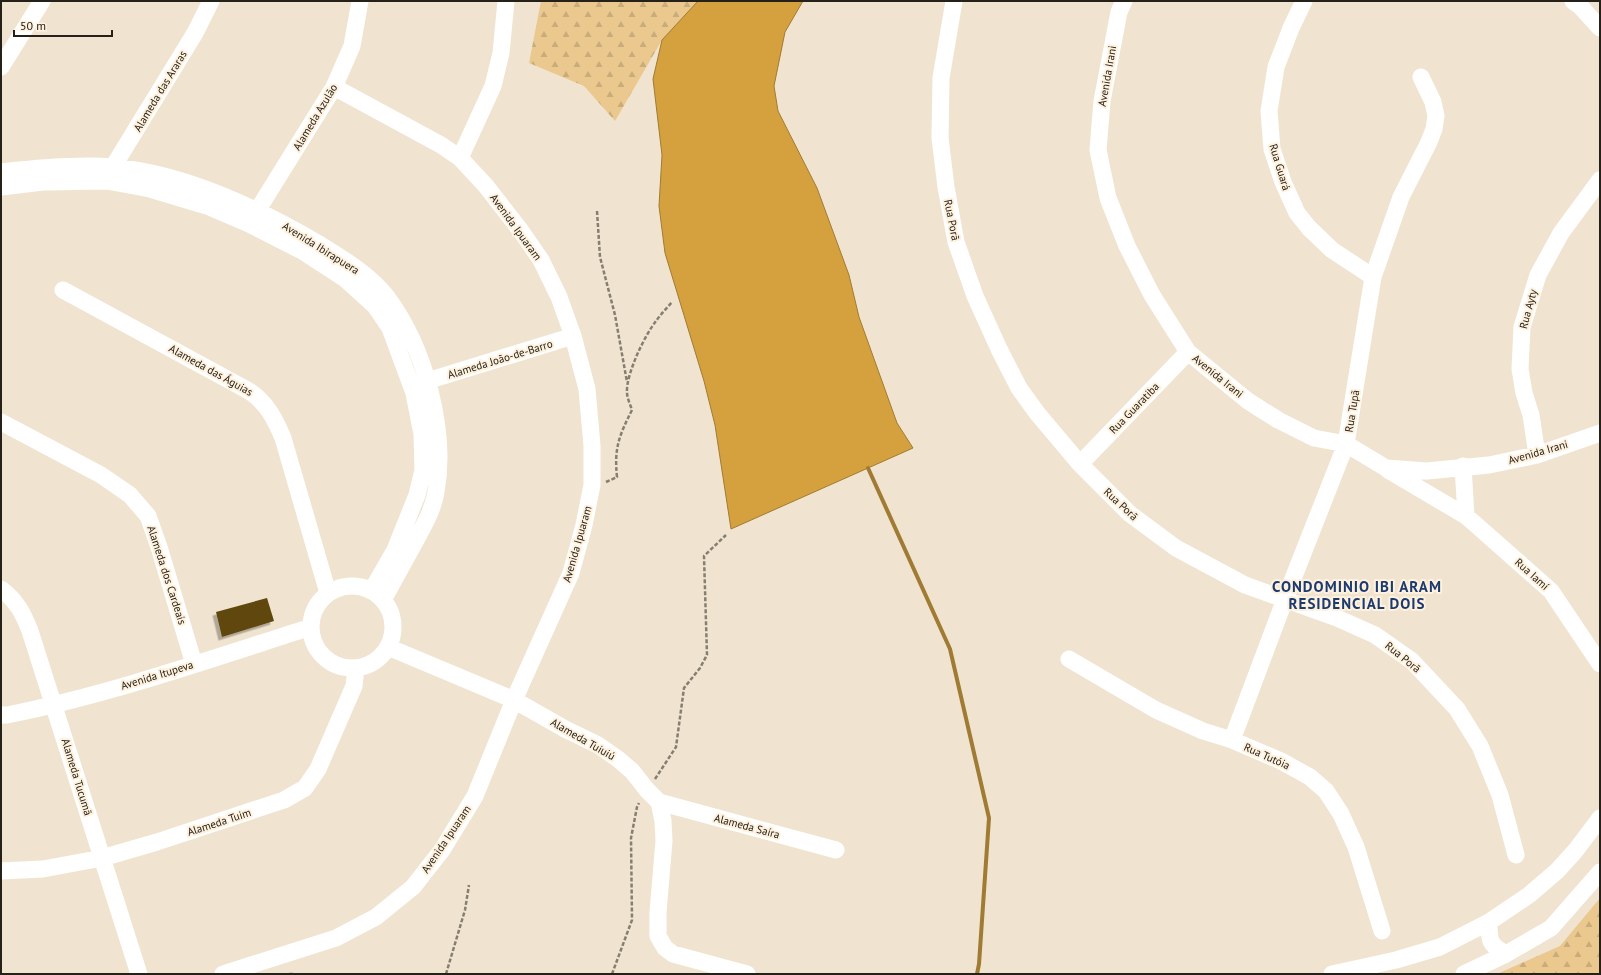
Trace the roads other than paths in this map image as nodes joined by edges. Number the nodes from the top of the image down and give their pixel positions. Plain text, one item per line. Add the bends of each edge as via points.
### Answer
1 (42, 1) edge
2 (211, 1) edge
3 (360, 1) edge
4 (506, 1) edge
5 (954, 1) edge
6 (1124, 1) edge
7 (1304, 1) edge
8 (1573, 1) edge
9 (1600, 28) edge
10 (1, 67) edge
11 (1421, 77) dead end
12 (334, 86) junction
13 (460, 158) junction
14 (1, 172) edge
15 (110, 174) junction
16 (1600, 180) edge
17 (1, 187) edge
18 (254, 217) junction
19 (1373, 277) junction
20 (63, 290) dead end
21 (573, 336) junction
22 (1188, 352) junction
23 (427, 381) junction
24 (1, 422) edge
25 (1600, 433) edge
26 (1346, 444) junction
27 (1537, 455) junction
28 (1080, 464) junction
29 (1463, 466) junction
30 (1386, 468) junction
31 (1466, 516) junction
32 (1, 589) edge
33 (328, 593) junction
34 (377, 595) junction
35 (1285, 599) junction
36 (311, 627) junction
37 (388, 646) junction
38 (1069, 659) dead end
39 (194, 664) junction
40 (1600, 664) edge
41 (356, 668) junction
42 (514, 700) junction
43 (54, 706) junction
44 (1, 715) edge
45 (1232, 740) junction
46 (653, 796) junction
47 (1600, 818) edge
48 (1594, 832) edge
49 (836, 850) dead end
50 (1516, 855) dead end
51 (102, 858) junction
52 (1, 871) edge
53 (1600, 872) edge
54 (1489, 922) junction
55 (1382, 931) dead end
56 (1506, 954) junction
57 (139, 974) edge
58 (223, 974) edge
59 (747, 974) edge
60 (1332, 974) edge
61 (1464, 974) edge

1 - 10 street
2 - 15 street, Alameda das Araras via 195,33
3 - 12 street, Alameda Azulão via 352,46
4 - 13 street via 501,53 493,86
5 - 28 street, Rua Porã via 941,78 940,138 956,242 975,296 1019,388
6 - 22 street, Avenida Irani via 1102,101 1098,150 1108,198 1127,246 1152,295
7 - 19 street, Rua Guará via 1276,67 1269,111 1272,149 1297,213 1332,250
8 - 9 street
11 - 19 street, Rua Tupã via 1436,116 1434,129 1402,197
12 - 13 street, Avenida Ipuaram
12 - 18 street, Alameda Azulão
13 - 21 street, Avenida Ipuaram via 522,231 541,260 559,296
14 - 15 street, Avenida Ibirapuera via 58,168
15 - 17 street, Avenida Ibirapuera
15 - 18 street, Avenida Ibirapuera via 150,189
16 - 27 street, Rua Ayty via 1561,233 1538,275 1522,327 1520,369
18 - 23 street, Avenida Ibirapuera via 346,260 362,272 381,291 402,320
18 - 34 street, Avenida Ibirapuera via 344,278 375,306 390,328 414,393 422,434 423,470 417,495
19 - 26 street, Rua Tupã
20 - 33 street, Alameda das Águias via 244,388 258,397 268,408 283,438
21 - 23 street, Alameda João-de-Barro
21 - 42 street, Avenida Ipuaram via 587,389 592,446 592,485 571,573
22 - 26 street, Avenida Irani via 1248,401 1278,420 1314,438
22 - 28 street, Rua Guaratiba
23 - 34 street, Avenida Ibirapuera via 438,431 439,468 436,494 430,514
24 - 39 street, Alameda dos Cardeais via 101,475 130,495 148,516
25 - 27 street, Avenida Irani
26 - 30 street, Avenida Irani
26 - 35 street, Rua Tupã
27 - 29 street, Avenida Irani via 1489,465
28 - 35 street, Rua Porã via 1130,514 1176,548 1245,585
29 - 30 street, Avenida Irani via 1426,471
29 - 31 street
30 - 31 street, Rua Iamí
31 - 40 street, Rua Iamí via 1551,591
32 - 43 street, Alameda Tucumã via 22,610
33 - 34 street via 342,587 357,586
33 - 36 street via 319,602 313,614
34 - 37 street via 389,609 393,620 393,632
35 - 45 street, Rua Tupã
35 - 50 street, Rua Porã via 1337,618 1375,636 1412,661 1457,710 1480,746 1500,795
36 - 39 street, Avenida Itupeva
36 - 41 street via 315,643 324,657 339,666
37 - 41 street via 382,655 370,664
37 - 42 street, Alameda Tuiuiú
38 - 45 street, Rua Tutóia via 1156,710 1203,732
39 - 43 street, Avenida Itupeva
41 - 51 street, Alameda Tuim via 354,686 318,770 305,788 284,800
42 - 46 street, Alameda Tuiuiú via 613,755 632,771
42 - 58 street, Avenida Ipuaram via 475,796 442,850 413,887 376,917 336,938
43 - 44 street, Avenida Itupeva
43 - 51 street, Alameda Tucumã
45 - 55 street, Rua Tutóia via 1287,764 1310,777 1326,791 1341,814 1356,847
46 - 49 street, Alameda Saíra
46 - 59 street, Alameda Tuiuiú via 663,821 664,841 658,936 665,948 673,954
47 - 48 street
48 - 54 street via 1557,871 1529,895
51 - 52 street, Alameda Tuim via 43,869
51 - 57 street, Alameda Tucumã
53 - 56 street via 1551,928
54 - 56 street via 1490,942
54 - 60 street via 1440,947
56 - 61 street

